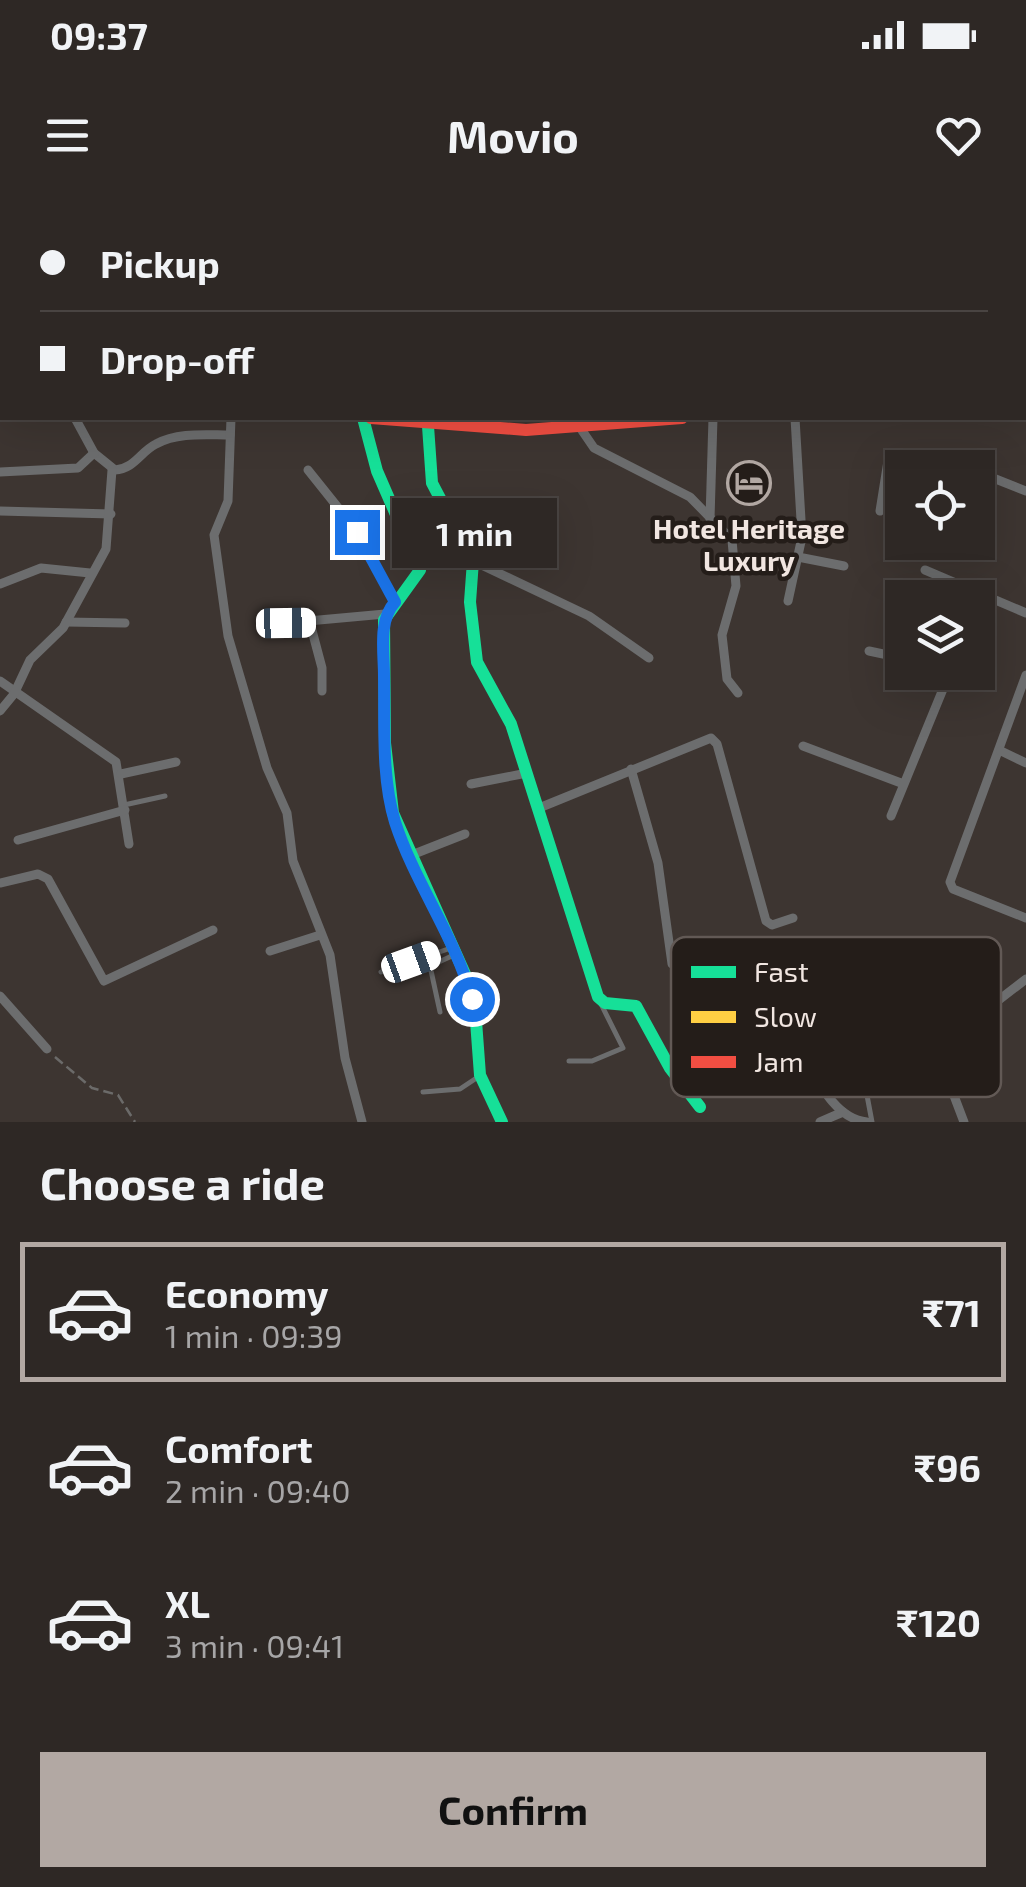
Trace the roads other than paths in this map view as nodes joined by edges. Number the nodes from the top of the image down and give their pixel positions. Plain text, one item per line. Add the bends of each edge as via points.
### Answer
1 (75, 420) edge
2 (231, 420) edge
3 (367, 420) edge
4 (382, 420) edge
5 (664, 420) edge
6 (713, 420) edge
7 (795, 420) edge
8 (428, 426) junction
9 (582, 429) junction
10 (230, 435) junction
11 (94, 453) junction
12 (112, 470) junction
13 (308, 470) dead end
14 (0, 472) edge
15 (995, 479) edge
16 (885, 480) edge
17 (1026, 491) edge
18 (0, 511) edge
19 (880, 511) dead end
20 (111, 514) junction
21 (710, 519) junction
22 (798, 557) junction
23 (473, 561) junction
24 (844, 566) dead end
25 (924, 570) dead end
26 (90, 573) junction
27 (945, 580) edge
28 (0, 584) edge
29 (788, 601) dead end
30 (395, 602) junction
31 (995, 603) edge
32 (1026, 613) edge
33 (385, 614) junction
34 (66, 622) junction
35 (125, 623) dead end
36 (286, 623) dead end
37 (310, 623) junction
38 (869, 651) dead end
39 (885, 654) edge
40 (649, 658) dead end
41 (1026, 675) edge
42 (0, 681) edge
43 (940, 690) edge
44 (322, 691) dead end
45 (738, 692) dead end
46 (14, 694) junction
47 (0, 711) edge
48 (802, 746) dead end
49 (1000, 750) junction
50 (176, 762) dead end
51 (1026, 763) edge
52 (632, 769) junction
53 (527, 773) junction
54 (120, 774) junction
55 (902, 783) junction
56 (472, 784) dead end
57 (165, 796) dead end
58 (124, 808) junction
59 (540, 808) junction
60 (891, 816) dead end
61 (466, 834) dead end
62 (18, 840) dead end
63 (129, 844) dead end
64 (409, 856) junction
65 (0, 883) edge
66 (793, 918) dead end
67 (1026, 918) edge
68 (213, 930) dead end
69 (320, 935) junction
70 (270, 951) dead end
71 (456, 951) junction
72 (671, 957) edge
73 (381, 972) dead end
74 (1026, 979) edge
75 (0, 996) edge
76 (1001, 998) edge
77 (601, 1002) junction
78 (440, 1012) dead end
79 (46, 1049) road end
80 (569, 1061) dead end
81 (671, 1069) edge
82 (480, 1075) junction
83 (424, 1092) dead end
84 (692, 1097) edge
85 (831, 1097) edge
86 (867, 1097) edge
87 (954, 1097) edge
88 (700, 1107) dead end
89 (842, 1112) junction
90 (362, 1122) edge
91 (502, 1122) edge
92 (820, 1122) edge
93 (869, 1122) edge
94 (964, 1122) edge

1 - 11 street
2 - 10 street
3 - 30 street via 377,472 420,570
4 - 8 street
5 - 9 street
6 - 21 street
7 - 22 street
8 - 9 street
8 - 23 street via 432,483
9 - 21 street via 588,444 690,497
10 - 12 street via 178,436 155,444 127,469
10 - 69 street via 228,501 214,536 228,636
11 - 12 street
11 - 14 street via 73,469
12 - 20 street
13 - 30 street via 352,525
15 - 17 street
16 - 19 street
18 - 20 street
20 - 26 street via 106,549
21 - 45 street via 734,546 736,586 722,635 726,679
22 - 24 street
22 - 29 street
23 - 40 street via 589,616
23 - 53 street via 477,662 505,708
25 - 27 street
26 - 28 street via 42,568
26 - 34 street
30 - 33 street
31 - 32 street
33 - 37 street
33 - 64 street via 388,779
34 - 35 street
34 - 46 street via 32,657
36 - 37 street
37 - 44 street
38 - 39 street
41 - 49 street
42 - 46 street
43 - 55 street
46 - 47 street
46 - 54 street via 113,759
48 - 55 street
49 - 51 street
49 - 67 street via 950,886
50 - 54 street
52 - 59 street
52 - 66 street via 714,740 766,921
52 - 72 street via 658,863
53 - 56 street
53 - 59 street
54 - 58 street
55 - 60 street
57 - 58 lane
58 - 62 street
58 - 63 street
59 - 77 street
61 - 64 street
64 - 71 street
65 - 68 street via 38,874 48,879 104,982
69 - 70 street
69 - 90 street via 330,955
71 - 73 lane
71 - 78 lane via 430,966
71 - 82 street via 472,999
74 - 76 street
75 - 79 street
77 - 80 lane via 623,1048 592,1061
77 - 81 street via 636,1006
82 - 83 lane via 460,1089
82 - 91 street
84 - 88 street
85 - 89 street
86 - 93 lane
87 - 94 street
89 - 92 street
89 - 93 street

